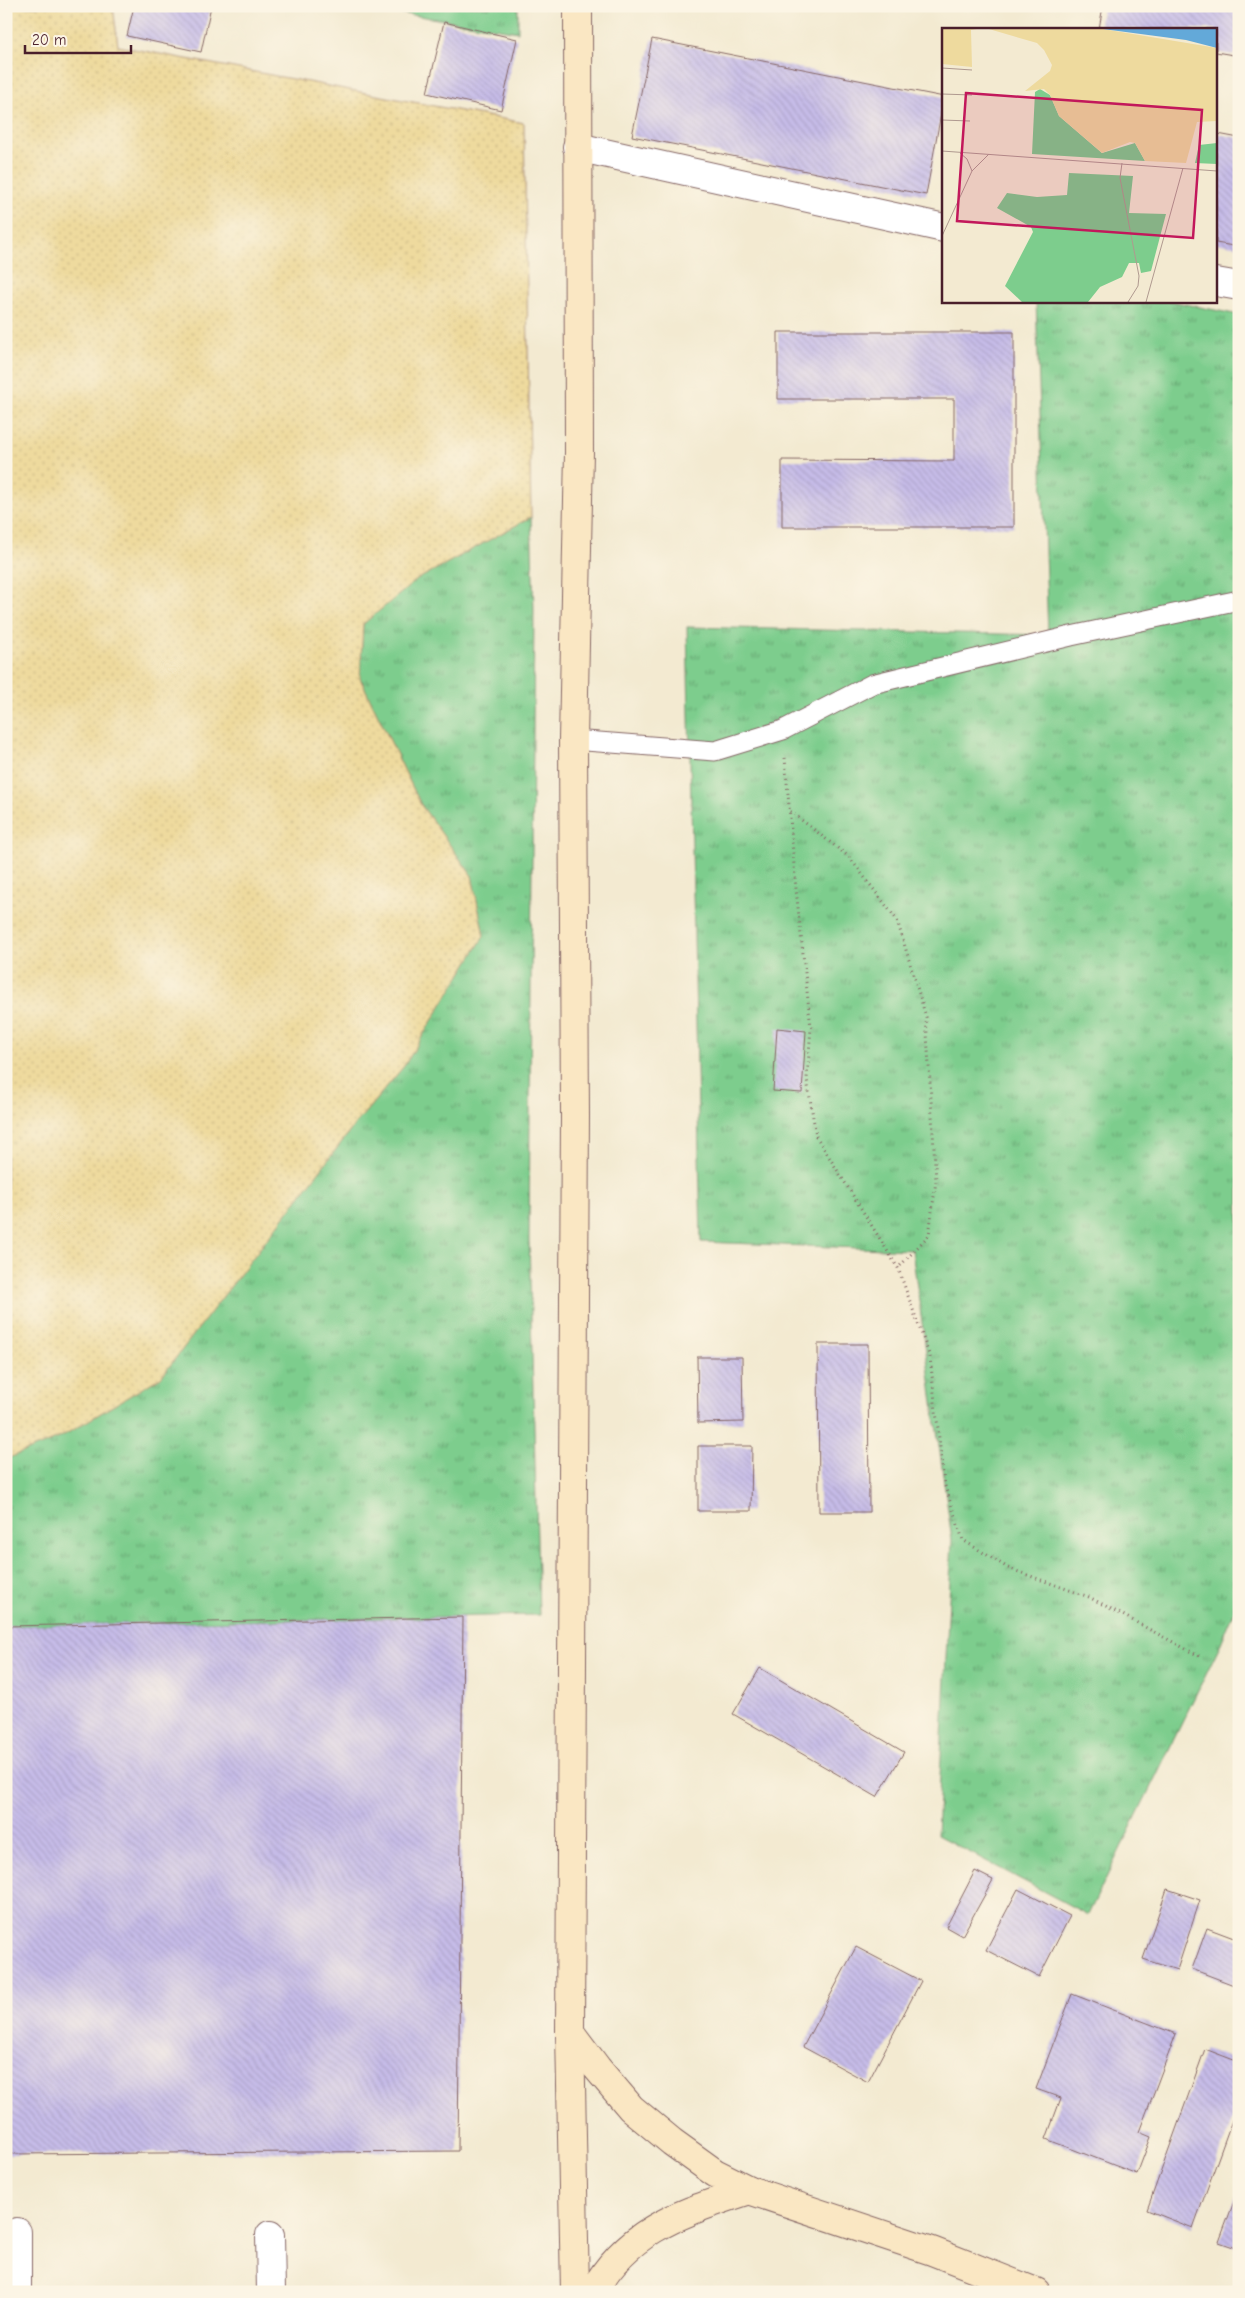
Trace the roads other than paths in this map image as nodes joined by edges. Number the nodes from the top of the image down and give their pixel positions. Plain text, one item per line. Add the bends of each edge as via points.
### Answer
1 (578, 6) edge
2 (577, 147) junction
3 (942, 228) edge
4 (1218, 282) edge
5 (1239, 286) edge
6 (1239, 600) edge
7 (573, 740) junction
8 (570, 2032) junction
9 (749, 2190) junction
10 (17, 2232) dead end
11 (270, 2235) dead end
12 (17, 2292) edge
13 (271, 2292) edge
14 (575, 2292) edge
15 (593, 2292) edge
16 (1036, 2292) edge

1 - 2 street
2 - 3 street
2 - 7 street via 579,452
4 - 5 street
6 - 7 lane via 1070,636 872,684 783,730 715,751
7 - 8 street via 575,1115
8 - 9 street via 631,2108 715,2173
8 - 14 street
9 - 15 street via 678,2215 638,2238 604,2273
9 - 16 street via 932,2251
10 - 12 street
11 - 13 street

